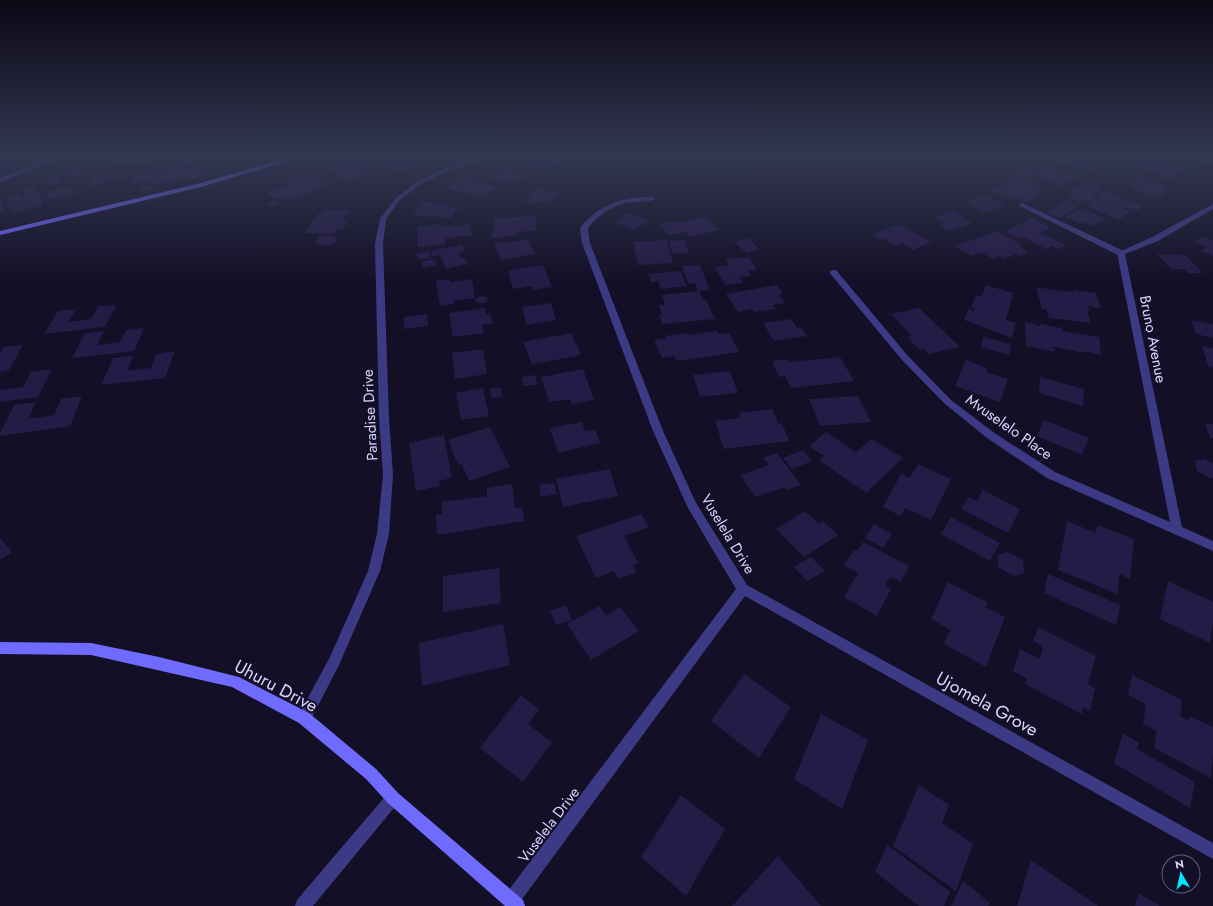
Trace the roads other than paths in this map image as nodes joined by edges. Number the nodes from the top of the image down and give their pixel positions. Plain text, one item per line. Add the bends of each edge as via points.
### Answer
1 (147, 198) edge
2 (399, 198) edge
3 (652, 199) dead end
4 (1022, 205) dead end
5 (1213, 206) edge
6 (0, 233) edge
7 (1122, 253) junction
8 (833, 272) dead end
9 (1177, 531) junction
10 (1213, 546) edge
11 (743, 589) junction
12 (0, 648) edge
13 (304, 718) junction
14 (394, 798) junction
15 (1213, 850) edge
16 (514, 903) edge
17 (303, 906) edge

1 - 6 street
2 - 13 street, Paradise Drive via 383,219 379,244 388,475 383,534 374,571 335,661
3 - 11 street, Vuselela Drive via 609,205 593,216 584,228 586,243 661,438 692,505
4 - 7 street
5 - 7 street via 1155,239
7 - 9 street, Bruno Avenue
8 - 9 street, Mvuselelo Place via 905,358 948,402 990,435 1051,475
9 - 10 street, Mvuselelo Place
11 - 15 street, Ujomela Grove
11 - 16 street, Vuselela Drive
12 - 13 street, Uhuru Drive via 91,649 159,663 234,681
13 - 14 street, Uhuru Drive
14 - 16 street, Uhuru Drive
14 - 17 street

